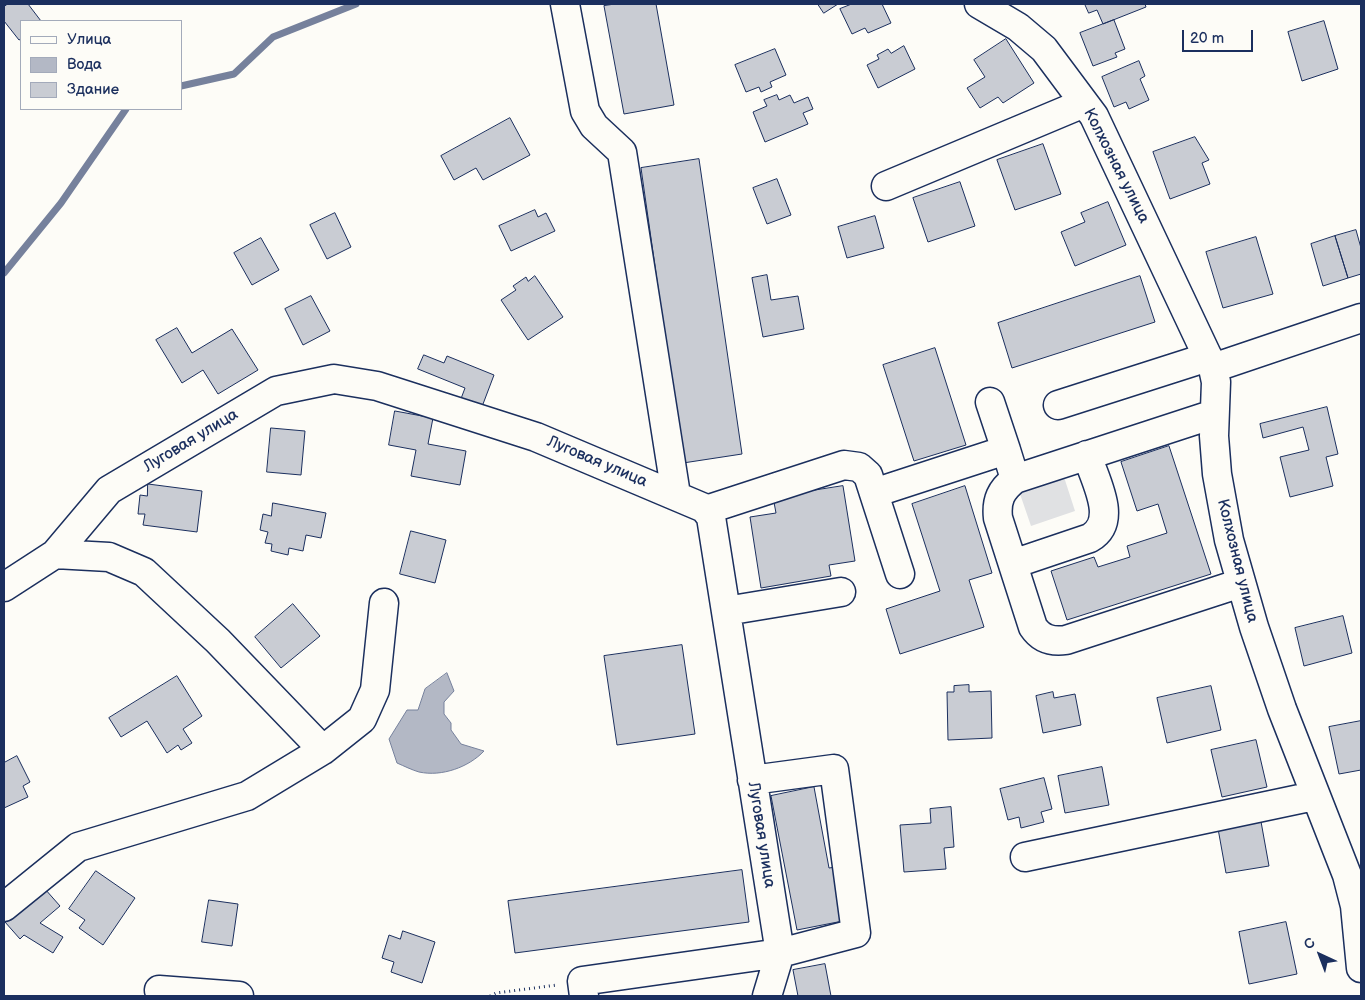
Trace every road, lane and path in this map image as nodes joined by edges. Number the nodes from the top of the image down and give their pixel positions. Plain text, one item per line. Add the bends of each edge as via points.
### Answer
1 (565, 4) edge
2 (979, 4) edge
3 (1084, 103) junction
4 (886, 186) dead end
5 (1361, 318) edge
6 (1211, 362) junction
7 (990, 402) dead end
8 (1058, 405) dead end
9 (1214, 414) junction
10 (1006, 450) junction
11 (1087, 455) junction
12 (1015, 479) junction
13 (874, 493) junction
14 (676, 495) junction
15 (706, 510) junction
16 (55, 554) junction
17 (1013, 564) junction
18 (900, 574) dead end
19 (1241, 583) junction
20 (4, 587) edge
21 (841, 592) dead end
22 (384, 603) dead end
23 (726, 610) junction
24 (323, 750) junction
25 (752, 780) junction
26 (1314, 796) junction
27 (1025, 857) dead end
28 (1356, 889) edge
29 (4, 906) edge
30 (780, 953) junction
31 (1361, 968) edge
32 (627, 986) edge
33 (583, 989) edge
34 (159, 990) dead end
35 (239, 996) edge
36 (490, 996) edge
37 (767, 996) edge

1 - 14 street via 585,110 594,126 622,152
2 - 3 street, Колхозная улица via 1018,27 1044,49
3 - 4 street
3 - 6 street, Колхозная улица via 1094,116
5 - 6 street
6 - 8 street
6 - 9 street, Колхозная улица via 1216,382
7 - 10 street
9 - 11 street
9 - 19 street, Колхозная улица via 1222,508
10 - 12 street
10 - 13 street
11 - 12 street
11 - 17 street via 1106,512 1103,526 1090,538
12 - 17 street via 1005,487 997,507
13 - 15 street via 864,470 844,465
13 - 18 street
14 - 15 street, Луговая улица
14 - 16 street, Луговая улица via 536,437 377,386 334,379 276,390 109,490
15 - 23 street, Луговая улица via 711,517
16 - 20 street, Луговая улица
16 - 24 street via 109,557 144,572 218,641
17 - 19 street via 1033,627 1042,637 1057,641
19 - 26 street, Колхозная улица
21 - 23 street
22 - 24 street via 375,690 362,720
23 - 25 street, Луговая улица
24 - 29 street via 247,796 78,847
25 - 30 street, Луговая улица
25 - 30 street via 834,769 856,933
26 - 27 street
26 - 28 street, Колхозная улица
28 - 31 street, Колхозная улица
30 - 32 street
30 - 37 street, Луговая улица
32 - 33 street
33 - 36 path via 496,993
34 - 35 street

